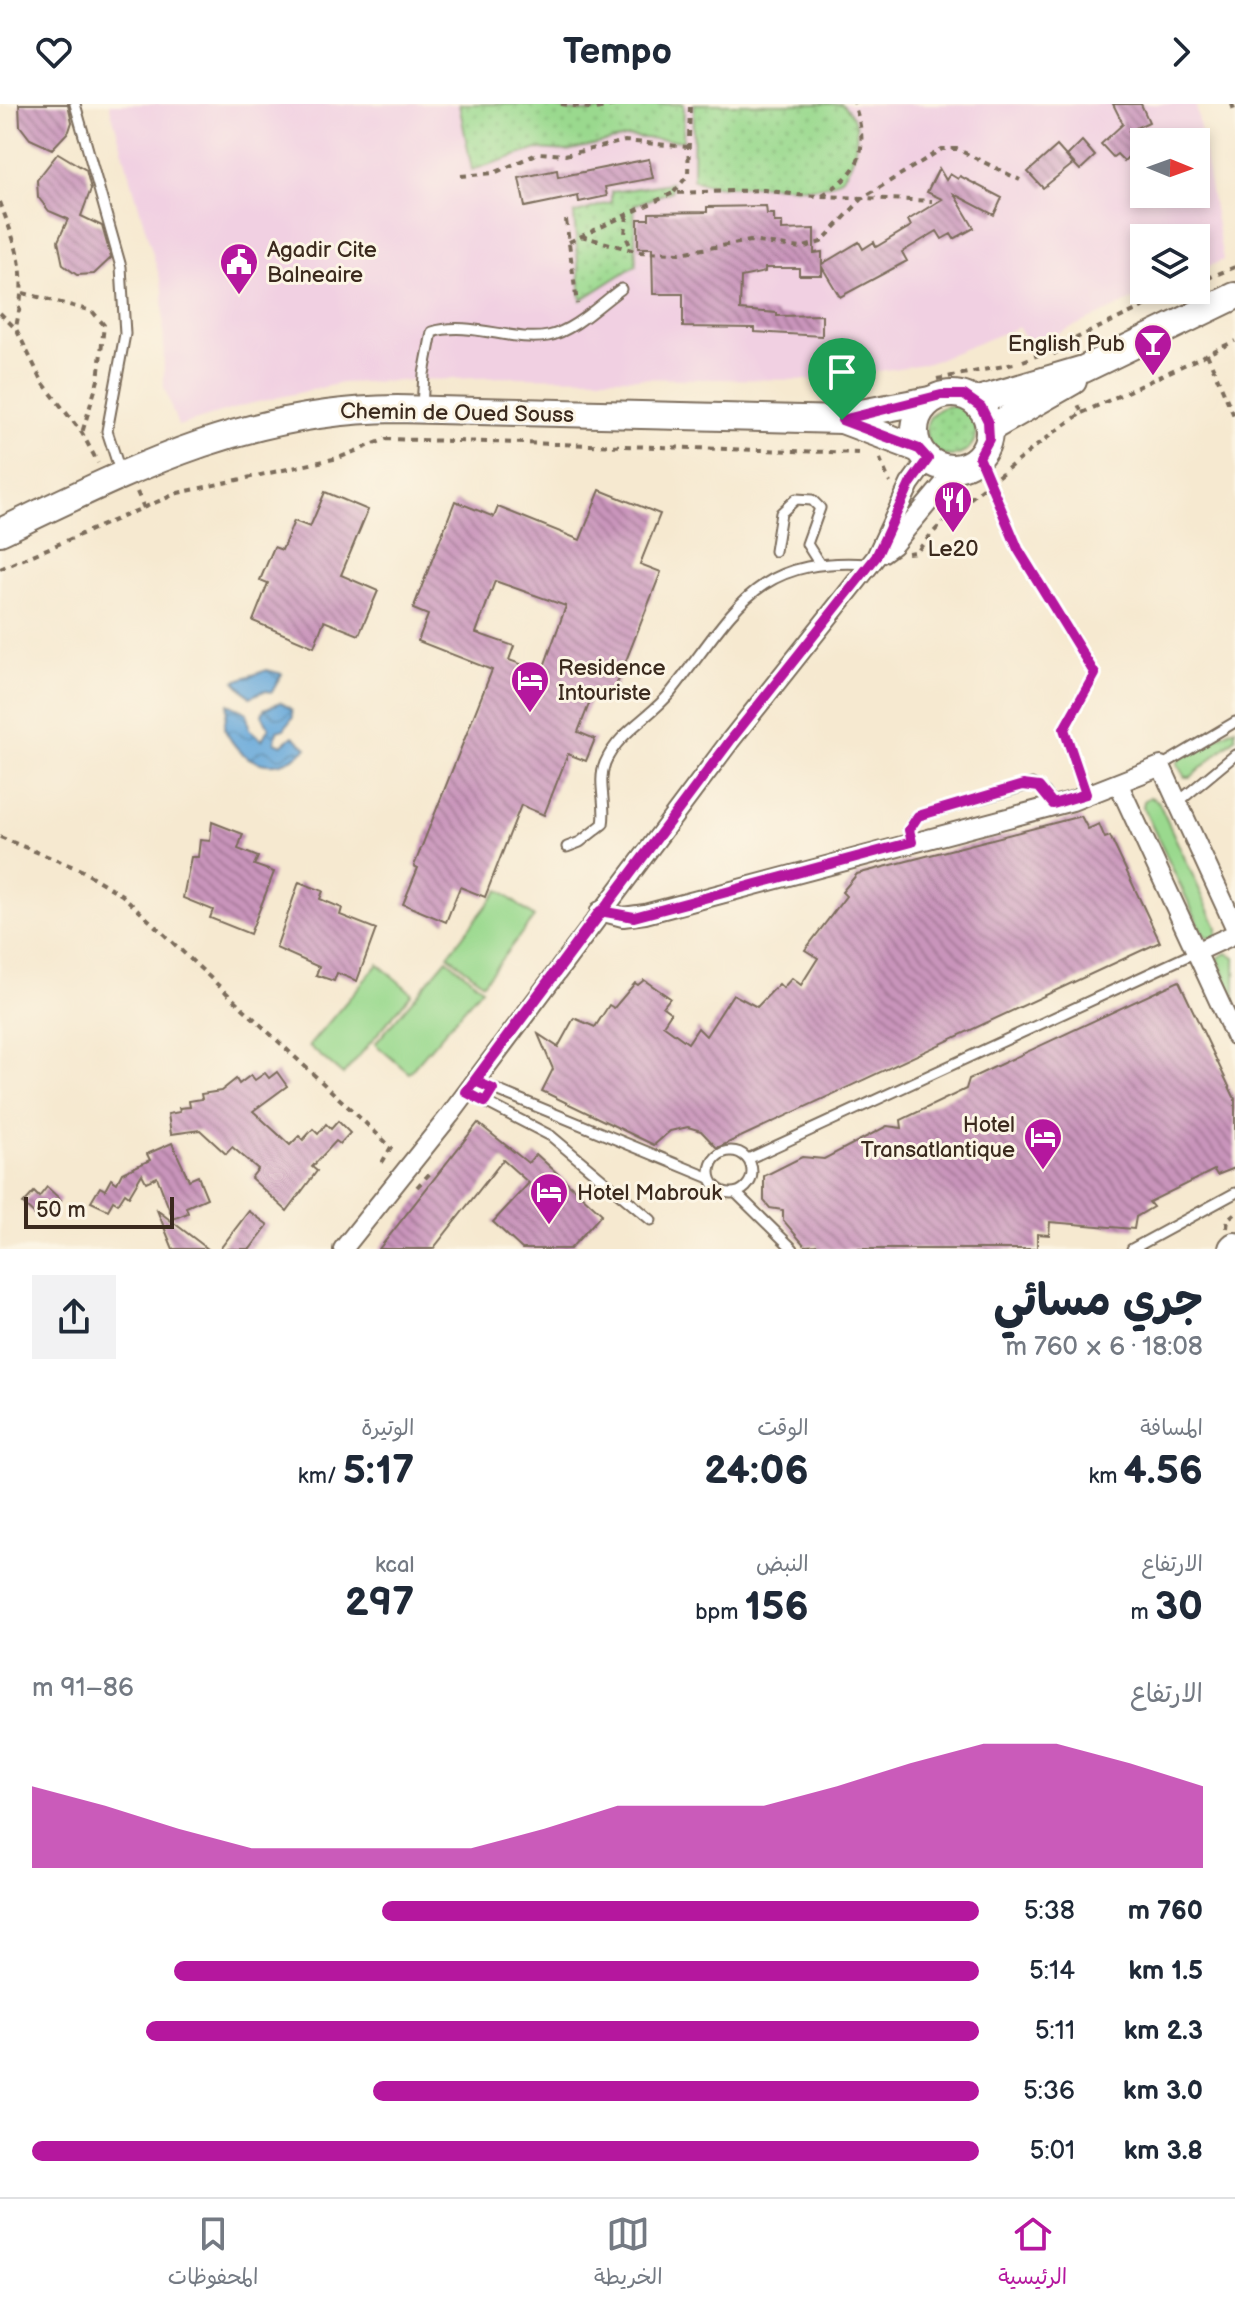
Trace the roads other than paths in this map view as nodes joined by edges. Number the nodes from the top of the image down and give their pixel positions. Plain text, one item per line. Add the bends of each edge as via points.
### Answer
1 (75, 104) edge
2 (621, 289) dead end
3 (1235, 296) edge
4 (1073, 376) junction
5 (930, 390) junction
6 (975, 401) junction
7 (422, 410) junction
8 (842, 420) junction
9 (989, 429) junction
10 (924, 454) junction
11 (968, 463) junction
12 (111, 469) junction
13 (0, 532) edge
14 (775, 551) dead end
15 (874, 561) junction
16 (819, 563) junction
17 (1235, 722) edge
18 (1235, 755) edge
19 (1161, 766) junction
20 (1119, 785) junction
21 (1177, 803) junction
22 (1053, 804) junction
23 (912, 842) junction
24 (567, 847) dead end
25 (600, 911) junction
26 (1235, 927) edge
27 (1235, 934) edge
28 (1196, 952) junction
29 (1235, 1036) edge
30 (471, 1087) junction
31 (748, 1159) junction
32 (710, 1178) junction
33 (736, 1193) junction
34 (1235, 1193) edge
35 (651, 1220) dead end
36 (343, 1249) edge
37 (793, 1249) edge
38 (1132, 1249) edge

1 - 12 lane via 121,267 125,334 107,431
2 - 7 lane via 548,336 449,327 432,332
3 - 4 street
4 - 6 street
4 - 9 street
5 - 6 street
5 - 8 street, Chemin de Oued Souss
5 - 10 street via 915,428
6 - 9 street
7 - 8 street, Chemin de Oued Souss
7 - 12 street, Chemin de Oued Souss via 356,409 298,416
8 - 10 street, Chemin de Oued Souss
9 - 11 street via 989,439
10 - 11 street via 936,465
10 - 15 street
11 - 15 street
12 - 13 street, Chemin de Oued Souss
14 - 16 lane via 781,513 796,499 812,500 820,508 807,544
15 - 16 lane
15 - 25 street
16 - 24 lane via 764,584 733,609 671,692 613,746 603,768 603,824
17 - 19 lane
18 - 21 lane
19 - 20 street
19 - 21 street
20 - 22 street
20 - 28 street
21 - 26 street
22 - 23 street
22 - 23 lane via 1032,784 996,792 918,816 909,830
23 - 25 street via 634,917
25 - 30 street
27 - 28 street
28 - 29 street
28 - 31 lane
30 - 32 lane
30 - 35 lane via 551,1136
30 - 36 street
31 - 32 lane via 725,1151 712,1161
31 - 33 lane via 752,1175
32 - 33 lane via 720,1191
33 - 37 lane
34 - 38 lane

